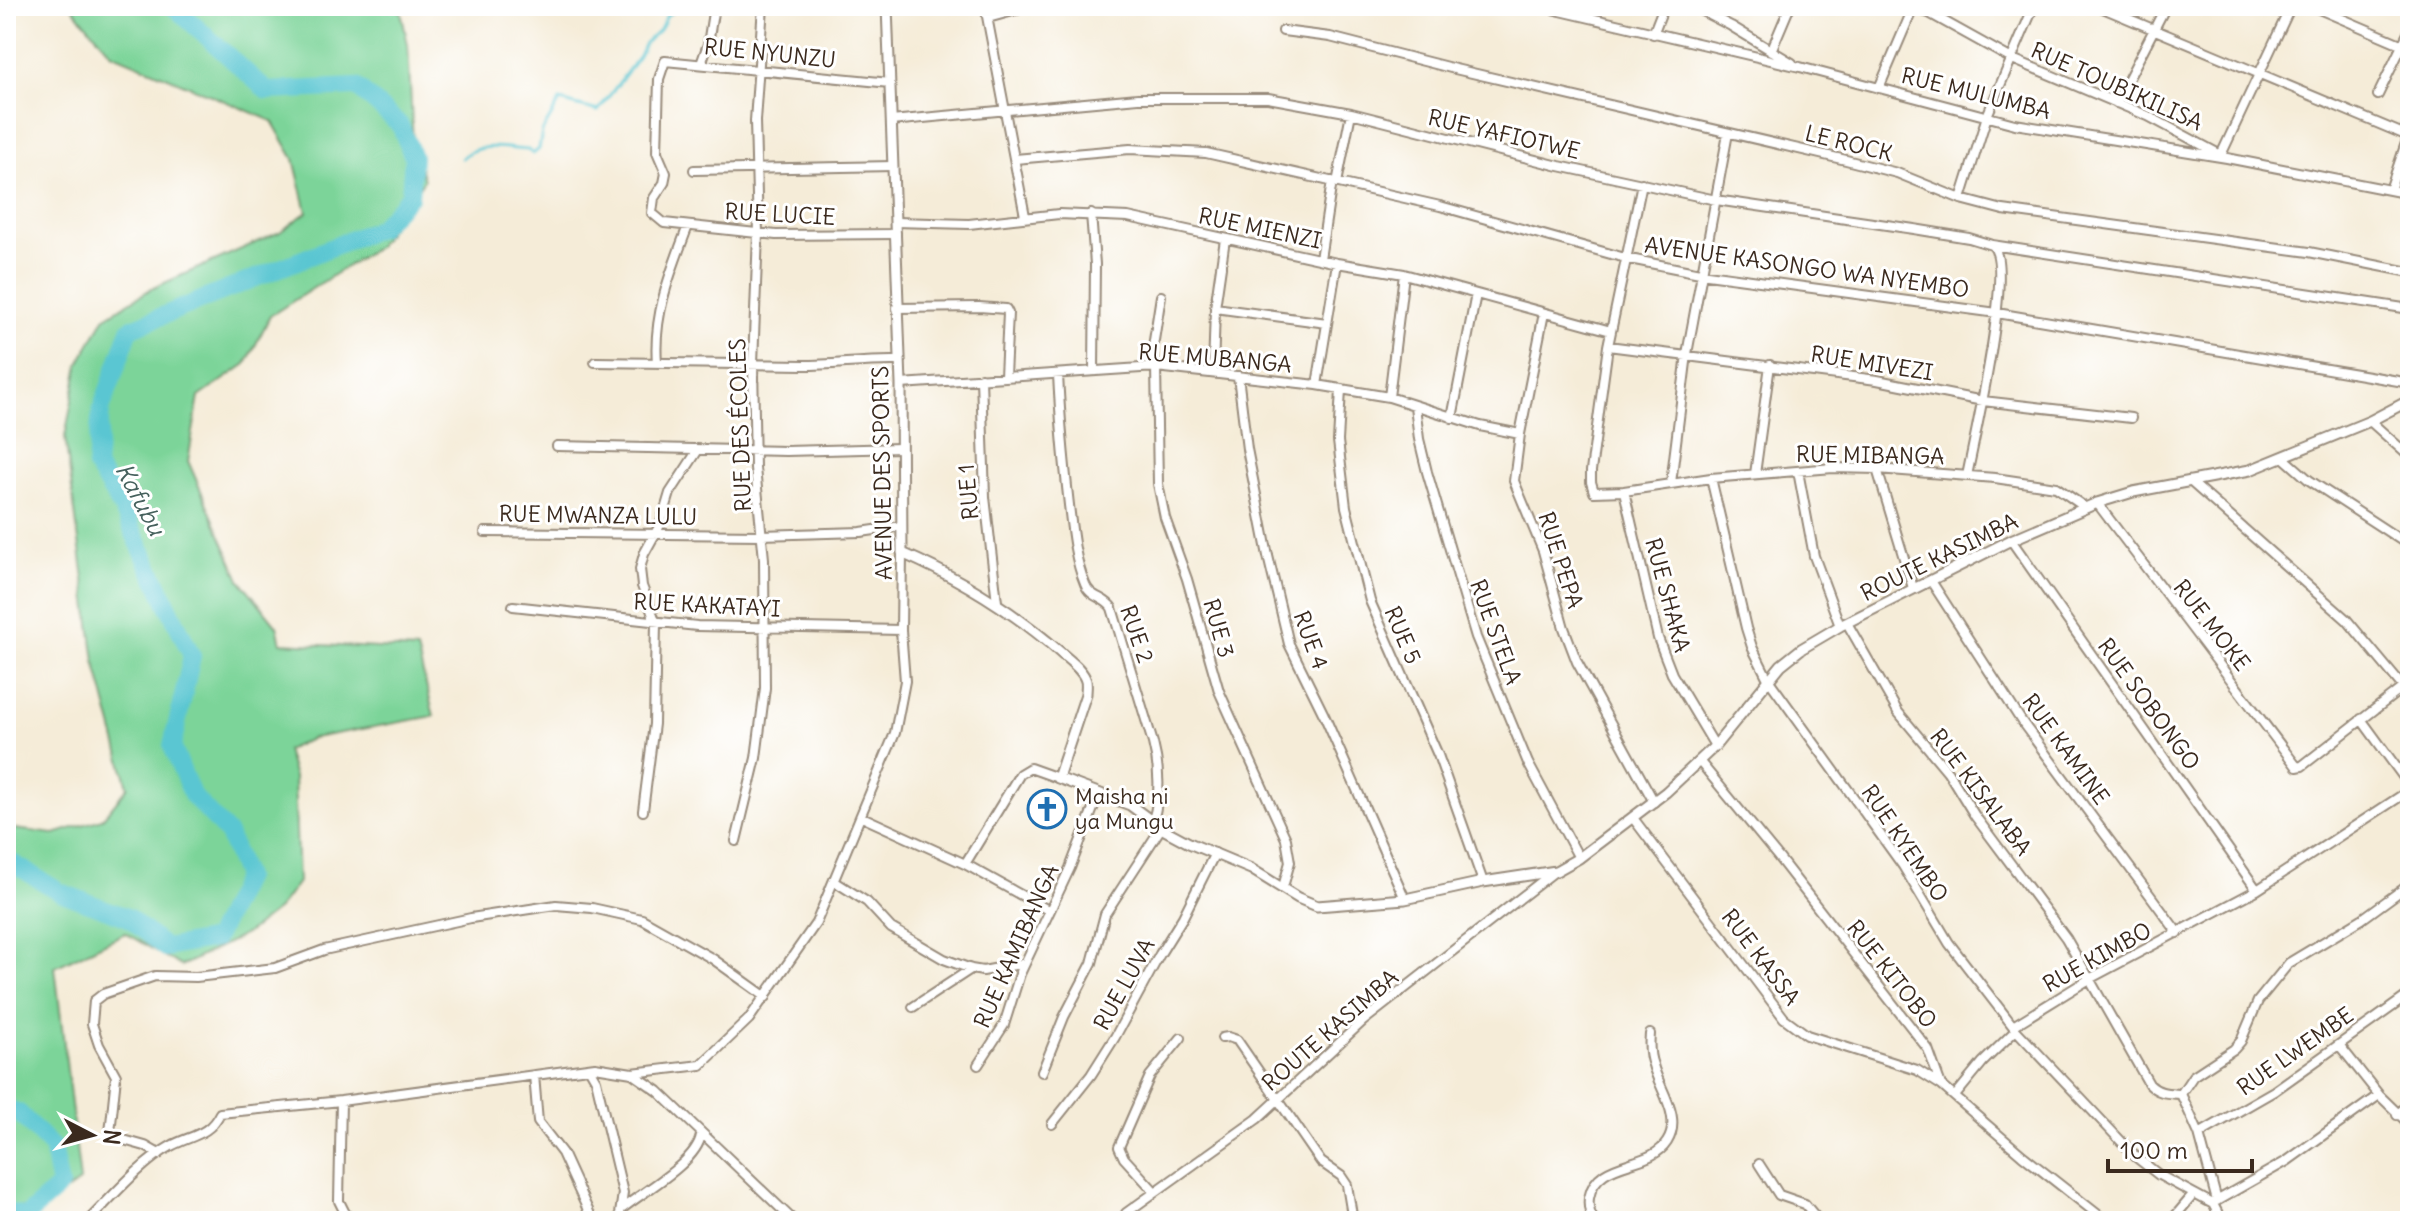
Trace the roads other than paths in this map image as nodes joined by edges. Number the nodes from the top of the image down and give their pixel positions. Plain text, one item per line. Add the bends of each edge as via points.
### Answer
1 (714, 6) edge
2 (763, 6) edge
3 (887, 6) edge
4 (985, 6) edge
5 (1031, 6) edge
6 (1539, 6) edge
7 (1664, 6) edge
8 (1692, 6) edge
9 (1790, 6) edge
10 (2034, 6) edge
11 (2098, 6) edge
12 (2166, 6) edge
13 (2291, 6) edge
14 (2312, 6) edge
15 (1911, 7) edge
16 (988, 18) junction
17 (2152, 29) junction
18 (2410, 29) edge
19 (1283, 31) dead end
20 (1653, 34) junction
21 (2407, 46) edge
22 (1771, 51) junction
23 (2010, 58) junction
24 (701, 64) junction
25 (1800, 67) junction
26 (758, 71) junction
27 (2259, 74) junction
28 (890, 83) junction
29 (1879, 88) junction
30 (2378, 95) dead end
31 (2116, 103) junction
32 (1005, 112) junction
33 (1351, 113) junction
34 (1987, 116) junction
35 (891, 121) junction
36 (1728, 133) junction
37 (2409, 134) edge
38 (2224, 156) junction
39 (1015, 159) junction
40 (893, 166) junction
41 (694, 170) dead end
42 (755, 170) junction
43 (1334, 182) junction
44 (1642, 183) junction
45 (2390, 190) junction
46 (2410, 194) edge
47 (1961, 199) junction
48 (1716, 200) junction
49 (1091, 214) junction
50 (1025, 216) junction
51 (895, 222) junction
52 (664, 223) joint
53 (688, 226) junction
54 (758, 233) junction
55 (896, 234) junction
56 (1225, 239) junction
57 (1992, 245) junction
58 (1625, 258) junction
59 (1320, 259) junction
60 (1337, 263) junction
61 (2410, 272) edge
62 (1700, 273) junction
63 (1404, 274) junction
64 (1476, 294) junction
65 (1161, 296) dead end
66 (897, 308) junction
67 (1215, 308) junction
68 (2410, 309) edge
69 (1544, 313) junction
70 (1997, 313) junction
71 (1327, 323) junction
72 (1611, 331) junction
73 (1608, 346) junction
74 (1687, 354) junction
75 (898, 361) junction
76 (595, 362) dead end
77 (657, 362) junction
78 (753, 364) junction
79 (1770, 365) junction
80 (1156, 367) junction
81 (1094, 370) junction
82 (1213, 373) junction
83 (1058, 374) junction
84 (1005, 376) junction
85 (1238, 376) junction
86 (981, 378) junction
87 (2410, 383) edge
88 (901, 384) junction
89 (1317, 385) junction
90 (1341, 390) junction
91 (1389, 397) junction
92 (2410, 400) edge
93 (1983, 401) junction
94 (1415, 406) junction
95 (1452, 418) junction
96 (2131, 418) dead end
97 (2370, 421) junction
98 (1520, 434) junction
99 (557, 446) dead end
100 (901, 448) junction
101 (698, 450) junction
102 (755, 451) junction
103 (2410, 457) edge
104 (2284, 458) junction
105 (1877, 469) junction
106 (1798, 471) junction
107 (1755, 474) junction
108 (1967, 476) junction
109 (1711, 478) junction
110 (2190, 481) junction
111 (1671, 483) junction
112 (1624, 491) junction
113 (2097, 503) junction
114 (2086, 508) junction
115 (902, 526) junction
116 (485, 532) dead end
117 (657, 533) junction
118 (761, 535) junction
119 (2011, 540) junction
120 (2410, 546) edge
121 (902, 553) junction
122 (1931, 581) junction
123 (1913, 588) junction
124 (997, 602) junction
125 (513, 606) dead end
126 (656, 623) junction
127 (1844, 624) junction
128 (765, 626) junction
129 (901, 630) junction
130 (1768, 679) junction
131 (2406, 684) edge
132 (2361, 719) junction
133 (1715, 746) junction
134 (1700, 762) junction
135 (1058, 778) junction
136 (2410, 788) edge
137 (1099, 793) junction
138 (1654, 802) junction
139 (643, 811) dead end
140 (862, 817) junction
141 (1633, 818) junction
142 (1153, 820) junction
143 (1161, 828) junction
144 (736, 841) dead end
145 (1215, 853) junction
146 (1579, 858) junction
147 (965, 864) junction
148 (1556, 871) junction
149 (834, 881) junction
150 (1483, 882) junction
151 (2410, 884) edge
152 (1283, 887) junction
153 (2257, 890) junction
154 (1405, 899) junction
155 (1048, 910) junction
156 (2178, 933) junction
157 (1025, 963) junction
158 (971, 969) junction
159 (2091, 978) junction
160 (2410, 994) edge
161 (766, 997) junction
162 (913, 1007) dead end
163 (2014, 1028) junction
164 (1650, 1034) dead end
165 (1181, 1038) dead end
166 (1222, 1038) dead end
167 (2340, 1046) junction
168 (978, 1065) dead end
169 (589, 1068) junction
170 (1042, 1072) dead end
171 (632, 1073) junction
172 (534, 1075) junction
173 (1941, 1085) junction
174 (2181, 1094) junction
175 (2379, 1095) junction
176 (1955, 1096) junction
177 (341, 1101) junction
178 (1278, 1101) junction
179 (2410, 1103) edge
180 (2397, 1115) junction
181 (1052, 1124) dead end
182 (2410, 1125) edge
183 (2199, 1134) junction
184 (701, 1135) junction
185 (159, 1154) junction
186 (1759, 1164) dead end
187 (1155, 1192) junction
188 (2194, 1194) junction
189 (2215, 1202) junction
190 (623, 1208) junction
191 (1126, 1213) dead end
192 (88, 1221) edge
193 (349, 1221) edge
194 (593, 1221) edge
195 (619, 1221) edge
196 (794, 1221) edge
197 (1353, 1221) edge
198 (1595, 1221) edge
199 (1819, 1221) edge
200 (2106, 1221) edge
201 (2171, 1221) edge
202 (2222, 1221) edge

1 - 24 street
2 - 26 street, RUE DES ÉCOLES
3 - 28 street, AVENUE DES SPORTS
4 - 16 street
5 - 16 street
6 - 20 street, RUE MULUMBA
7 - 20 street
8 - 22 street
9 - 22 street
10 - 23 street
11 - 17 street
12 - 17 street
13 - 27 street
14 - 21 street
15 - 23 street, RUE TOUBIKILISA
15 - 29 street
16 - 32 street
17 - 27 street
17 - 31 street
18 - 21 street
19 - 36 street, LE ROCK via 1330,37
20 - 25 street, RUE MULUMBA
21 - 30 street
22 - 25 street
23 - 31 street, RUE TOUBIKILISA
23 - 34 street
24 - 26 street, RUE NYUNZU
24 - 52 street, RUE NYUNZU via 665,61 659,79 657,156 666,171 652,213
25 - 29 street, RUE MULUMBA
26 - 28 street, RUE NYUNZU
26 - 42 street, RUE DES ÉCOLES
27 - 37 street
27 - 38 street
28 - 35 street, AVENUE DES SPORTS
29 - 34 street, RUE MULUMBA
31 - 38 street, RUE TOUBIKILISA
32 - 33 street, RUE YAFIOTWE via 1138,98 1243,96
32 - 35 street, RUE YAFIOTWE
32 - 39 street
33 - 43 street
33 - 44 street, RUE YAFIOTWE
34 - 38 street, RUE MULUMBA
34 - 47 street
35 - 40 street, AVENUE DES SPORTS
36 - 47 street, LE ROCK via 1897,173
36 - 48 street
37 - 45 street
38 - 45 street, RUE MULUMBA
39 - 43 street, AVENUE KASONGO WA NYEMBO via 1170,149
39 - 50 street
40 - 42 street
40 - 51 street, AVENUE DES SPORTS
41 - 42 street
42 - 54 street, RUE DES ÉCOLES
43 - 58 street, AVENUE KASONGO WA NYEMBO
43 - 59 street
44 - 48 street, RUE YAFIOTWE
44 - 58 street
45 - 46 street, RUE MULUMBA
47 - 61 street, LE ROCK via 2003,210 2294,250
48 - 57 street, RUE YAFIOTWE
48 - 62 street
49 - 50 street, RUE MIENZI
49 - 56 street, RUE MIENZI
49 - 81 street
50 - 51 street, RUE MIENZI via 969,224
51 - 55 street, AVENUE DES SPORTS
52 - 53 street, RUE LUCIE
53 - 54 street, RUE LUCIE
53 - 77 street via 655,333
54 - 55 street, RUE LUCIE
54 - 78 street, RUE DES ÉCOLES
55 - 66 street, AVENUE DES SPORTS
56 - 59 street, RUE MIENZI
56 - 67 street
57 - 68 street, RUE YAFIOTWE
57 - 70 street via 1999,256
58 - 62 street, AVENUE KASONGO WA NYEMBO
58 - 72 street
59 - 60 street, RUE MIENZI
60 - 63 street, RUE MIENZI
60 - 71 street
62 - 70 street, AVENUE KASONGO WA NYEMBO
62 - 74 street
63 - 64 street, RUE MIENZI
63 - 91 street
64 - 69 street, RUE MIENZI
64 - 95 street
65 - 80 street, RUE 3 via 1152,353
66 - 75 street, AVENUE DES SPORTS
66 - 84 street via 1006,309
67 - 71 street
67 - 82 street
69 - 72 street, RUE MIENZI
69 - 98 street, RUE PEPA
70 - 87 street, AVENUE KASONGO WA NYEMBO
70 - 93 street
71 - 89 street
72 - 73 street
73 - 74 street, RUE MIVEZI
73 - 112 street, RUE MIBANGA via 1592,488 1599,494
74 - 79 street, RUE MIVEZI
74 - 111 street
75 - 78 street
75 - 88 street, AVENUE DES SPORTS
76 - 77 street
77 - 78 street
78 - 102 street, RUE DES ÉCOLES
79 - 93 street, RUE MIVEZI
79 - 107 street
80 - 81 street, RUE MUBANGA
80 - 82 street, RUE MUBANGA
80 - 152 street, RUE 3 via 1158,484 1165,518 1219,691 1286,839 1290,862
81 - 83 street, RUE MUBANGA
82 - 85 street, RUE MUBANGA
83 - 84 street, RUE MUBANGA
83 - 142 street, RUE 2 via 1077,556 1085,586 1112,608 1153,743 1159,785
84 - 86 street, RUE MUBANGA
85 - 89 street, RUE MUBANGA
85 - 154 street, RUE 4 via 1247,449 1289,644
86 - 88 street, RUE MUBANGA
86 - 124 street, RUE 1 via 985,497
88 - 100 street, AVENUE DES SPORTS
89 - 90 street, RUE MUBANGA
90 - 91 street, RUE MUBANGA
90 - 150 street, RUE 5 via 1338,441 1346,507 1370,601 1438,755
91 - 94 street, RUE MUBANGA
92 - 97 street, ROUTE KASIMBA
93 - 96 street, RUE MIVEZI
93 - 108 street
94 - 95 street, RUE MUBANGA
94 - 146 street, RUE STELA via 1427,472 1476,637 1528,763
95 - 98 street, RUE MUBANGA
97 - 103 street
97 - 104 street, ROUTE KASIMBA
98 - 138 street, RUE PEPA via 1514,481 1543,551 1564,628 1577,662
99 - 101 street
100 - 102 street
100 - 115 street, AVENUE DES SPORTS
101 - 102 street
101 - 117 street via 670,493
102 - 118 street, RUE DES ÉCOLES
104 - 110 street, ROUTE KASIMBA
104 - 120 street
105 - 106 street, RUE MIBANGA
105 - 108 street, RUE MIBANGA
105 - 123 street
106 - 107 street, RUE MIBANGA
106 - 127 street, RUE KISALABA via 1817,566
107 - 109 street, RUE MIBANGA
108 - 114 street, RUE MIBANGA via 2056,487
109 - 111 street, RUE MIBANGA
109 - 130 street, RUE KYEMBO via 1746,628
110 - 113 street, ROUTE KASIMBA
110 - 131 street via 2347,620
111 - 112 street, RUE MIBANGA
112 - 133 street, RUE SHAKA via 1658,638 1672,674
113 - 114 street, ROUTE KASIMBA
113 - 132 street, RUE MOKE via 2300,768
114 - 119 street, ROUTE KASIMBA
115 - 118 street, RUE MWANZA LULU
115 - 121 street, AVENUE DES SPORTS
116 - 117 street, RUE MWANZA LULU
117 - 118 street, RUE MWANZA LULU
117 - 126 street via 644,554 640,577
118 - 128 street, RUE DES ÉCOLES
119 - 122 street, ROUTE KASIMBA
119 - 153 street, RUE SOBONGO
121 - 124 street
121 - 129 street, AVENUE DES SPORTS
122 - 123 street, ROUTE KASIMBA
122 - 156 street, RUE KAMINE via 2022,722
123 - 127 street, ROUTE KASIMBA
124 - 135 street via 1079,669 1086,681
125 - 126 street, RUE KAKATAYI
126 - 128 street, RUE KAKATAYI
126 - 139 street via 653,737
127 - 130 street, ROUTE KASIMBA via 1801,649
127 - 159 street, RUE KISALABA via 1898,712 1948,772
128 - 129 street, RUE KAKATAYI
128 - 144 street, RUE DES ÉCOLES via 765,688 756,758
129 - 140 street, AVENUE DES SPORTS via 905,681 895,733
130 - 133 street, ROUTE KASIMBA
130 - 163 street, RUE KYEMBO via 1903,866 1949,943
131 - 132 street
132 - 136 street
133 - 134 street, ROUTE KASIMBA
134 - 138 street, ROUTE KASIMBA
134 - 173 street, RUE KITOBO via 1928,1049
135 - 137 street, ROUTE KASIMBA
135 - 147 street, ROUTE KASIMBA via 1030,768 1020,774
136 - 153 street, RUE KIMBO
137 - 142 street, ROUTE KASIMBA
137 - 155 street, RUE KAMIBANGA
138 - 141 street, ROUTE KASIMBA
140 - 147 street
140 - 149 street, AVENUE DES SPORTS
141 - 146 street, ROUTE KASIMBA
141 - 173 street, RUE KASSA via 1784,1018 1807,1035 1917,1070
142 - 143 street, ROUTE KASIMBA
143 - 145 street, ROUTE KASIMBA
143 - 170 street via 1105,914 1092,963
145 - 152 street, ROUTE KASIMBA
145 - 181 street, RUE LUVA via 1115,1037
146 - 148 street, ROUTE KASIMBA
147 - 155 street
148 - 150 street, ROUTE KASIMBA
148 - 178 street, ROUTE KASIMBA via 1359,1024
149 - 158 street via 867,902 891,928
149 - 161 street, AVENUE DES SPORTS via 816,923
150 - 154 street, ROUTE KASIMBA
151 - 174 street via 2289,963 2258,1001 2241,1041 2193,1076
152 - 154 street, ROUTE KASIMBA via 1317,906
153 - 156 street, RUE KIMBO
155 - 157 street, RUE KAMIBANGA
156 - 159 street, RUE KIMBO
157 - 158 street
157 - 168 street, RUE KAMIBANGA via 1004,1025
158 - 162 street
159 - 163 street, RUE KIMBO
159 - 174 street, RUE KISALABA via 2156,1091
160 - 167 street, RUE LWEMBE
161 - 171 street, AVENUE DES SPORTS via 701,1065
161 - 185 street via 642,919 556,905 324,950 275,968 155,976 103,994 94,1001 91,1014 99,1045 116,1076 110,1133
163 - 176 street, RUE KIMBO
163 - 188 street via 2136,1157
164 - 198 street via 1651,1058 1673,1120 1668,1142 1597,1179 1588,1202
165 - 187 street via 1150,1076 1119,1147
166 - 178 street via 1237,1040
167 - 175 street
167 - 183 street, RUE LWEMBE
169 - 171 street, AVENUE DES SPORTS
169 - 172 street, AVENUE DES SPORTS
169 - 190 street via 611,1140
171 - 184 street
172 - 177 street, AVENUE DES SPORTS
172 - 194 street via 538,1122 562,1153
173 - 176 street
174 - 183 street
175 - 180 street
175 - 189 street via 2287,1161
176 - 200 street
177 - 185 street, AVENUE DES SPORTS via 220,1113 212,1128
177 - 193 street via 339,1201
178 - 187 street, ROUTE KASIMBA
178 - 197 street via 1321,1162 1347,1185
179 - 180 street
180 - 182 street
183 - 189 street
184 - 190 street via 687,1158
184 - 196 street
185 - 192 street
186 - 199 street via 1779,1195 1805,1204
187 - 191 street, ROUTE KASIMBA
188 - 189 street
188 - 201 street
189 - 202 street
190 - 195 street

